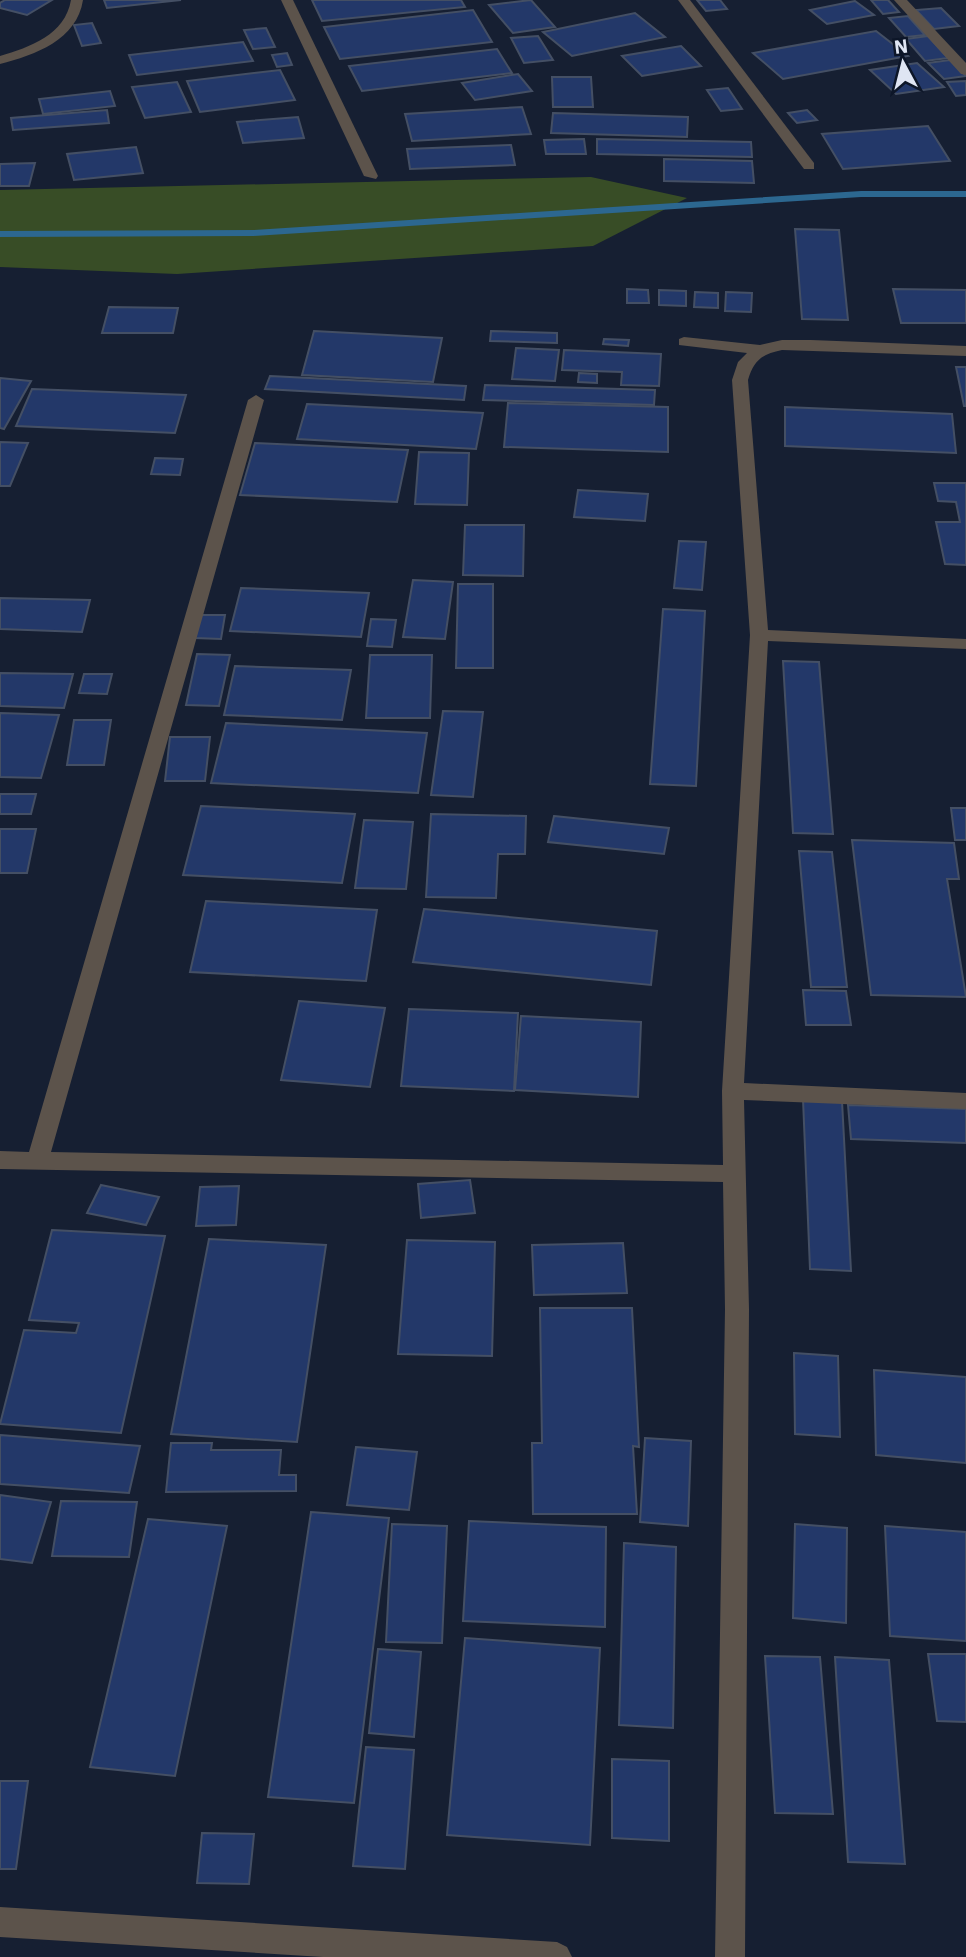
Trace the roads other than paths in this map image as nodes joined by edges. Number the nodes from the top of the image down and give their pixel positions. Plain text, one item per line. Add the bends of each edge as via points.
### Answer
1 (77, 0) edge
2 (287, 0) edge
3 (684, 0) edge
4 (900, 0) edge
5 (0, 60) edge
6 (966, 71) edge
7 (809, 166) dead end
8 (371, 176) dead end
9 (684, 342) dead end
10 (760, 350) junction
11 (966, 351) edge
12 (257, 400) dead end
13 (759, 635) junction
14 (966, 644) edge
15 (733, 1091) junction
16 (966, 1101) edge
17 (0, 1160) edge
18 (37, 1162) junction
19 (736, 1174) junction
20 (0, 1922) edge
21 (557, 1957) edge
22 (730, 1957) edge

1 - 5 street via 71,22 57,36
2 - 8 street
3 - 7 street
4 - 6 street
9 - 10 street
10 - 11 street via 811,345
10 - 13 street via 746,362 740,380
12 - 18 street
13 - 14 street
13 - 15 street
15 - 16 street
15 - 19 street
17 - 18 street
18 - 19 street
19 - 22 street
20 - 21 street

